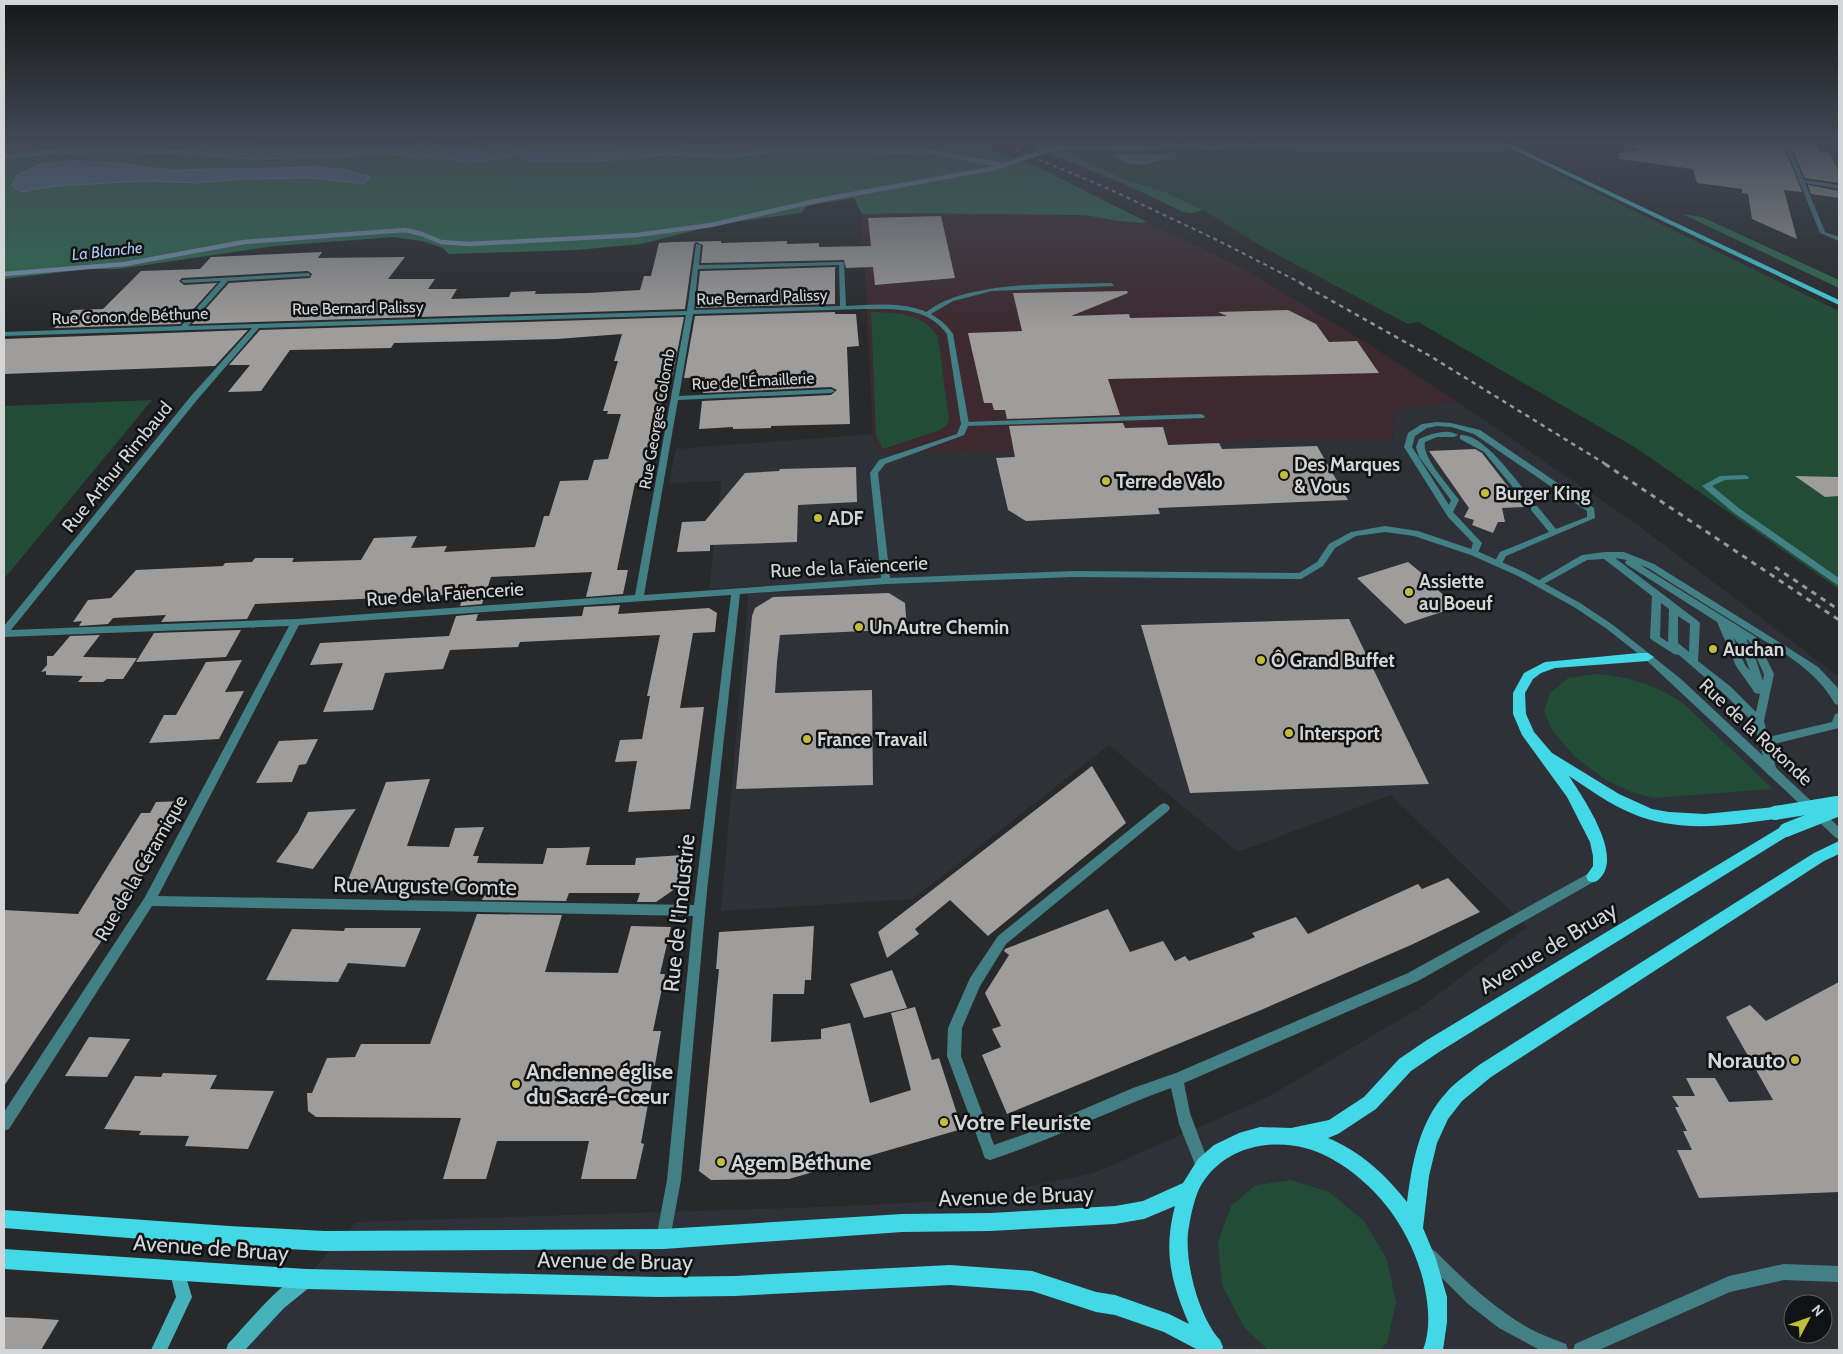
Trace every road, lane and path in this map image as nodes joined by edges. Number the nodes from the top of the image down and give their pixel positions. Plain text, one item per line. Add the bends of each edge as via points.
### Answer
1 (1631, 204) edge
2 (1647, 204) edge
3 (1811, 204) edge
4 (1839, 240) edge
5 (698, 245) dead end
6 (696, 267) junction
7 (308, 275) dead end
8 (225, 280) junction
9 (184, 281) dead end
10 (1112, 285) dead end
11 (1839, 295) edge
12 (1839, 303) edge
13 (843, 307) junction
14 (690, 313) junction
15 (927, 314) junction
16 (258, 325) junction
17 (183, 328) junction
18 (4, 334) edge
19 (831, 391) dead end
20 (675, 398) junction
21 (1201, 416) dead end
22 (965, 424) junction
23 (1744, 477) dead end
24 (1524, 495) dead end
25 (1534, 508) dead end
26 (1449, 512) junction
27 (1555, 533) junction
28 (1474, 553) junction
29 (1605, 554) junction
30 (1617, 555) junction
31 (1498, 563) junction
32 (886, 581) junction
33 (1839, 582) edge
34 (1539, 583) junction
35 (736, 591) junction
36 (1657, 594) junction
37 (639, 598) junction
38 (1674, 608) junction
39 (1721, 620) junction
40 (296, 622) junction
41 (4, 633) edge
42 (1648, 657) junction
43 (1693, 662) junction
44 (1765, 700) junction
45 (1839, 701) edge
46 (1839, 717) edge
47 (1759, 721) junction
48 (1764, 742) junction
49 (1547, 756) junction
50 (1772, 772) junction
51 (1838, 805) edge
52 (1164, 808) dead end
53 (1839, 834) edge
54 (1839, 847) edge
55 (1593, 876) joint
56 (149, 901) junction
57 (700, 911) junction
58 (1177, 1079) junction
59 (4, 1124) edge
60 (1292, 1136) junction
61 (1203, 1167) junction
62 (1187, 1191) junction
63 (4, 1219) edge
64 (1414, 1227) junction
65 (664, 1239) junction
66 (1425, 1251) junction
67 (4, 1259) edge
68 (177, 1269) junction
69 (1839, 1274) edge
70 (306, 1279) junction
71 (1214, 1349) edge
72 (159, 1350) edge
73 (234, 1350) edge
74 (1433, 1350) edge
75 (1560, 1350) edge
76 (1581, 1350) edge

1 - 12 main road
2 - 11 main road
3 - 4 street via 1824,233
5 - 6 street, Rue Georges Colomb
6 - 13 street via 842,262
6 - 14 street, Rue Georges Colomb
7 - 8 street
8 - 9 street
8 - 17 street
10 - 15 street via 992,289 951,300
13 - 14 street, Rue Bernard Palissy
13 - 15 street, Rue Bernard Palissy via 894,308
14 - 16 street, Rue Bernard Palissy
14 - 20 street, Rue Georges Colomb
15 - 22 street, Rue Bernard Palissy via 946,325 950,334
16 - 17 street, Rue Conon de Béthune
16 - 41 street, Rue Arthur Rimbaud via 194,398
17 - 18 street, Rue Conon de Béthune
19 - 20 street, Rue de l'Émaillerie
20 - 37 street, Rue Georges Colomb
21 - 22 street
22 - 32 street via 960,435 882,462 874,473
23 - 33 street via 1723,478 1706,486
24 - 26 street via 1480,444 1459,436 1431,436 1422,441 1420,447 1423,457 1455,500
25 - 27 street
26 - 27 street via 1408,447 1411,435 1425,426 1451,425 1477,432 1591,510 1591,518
26 - 28 street via 1478,543
27 - 31 street via 1503,554
28 - 31 street, Rue de la Faïencerie
28 - 32 street, Rue de la Faïencerie via 1415,533 1385,529 1354,534 1332,546 1320,564 1301,576 1073,574
29 - 30 street
29 - 34 street via 1585,557
29 - 36 street
30 - 39 street
30 - 45 street via 1651,566 1787,651 1814,670
31 - 34 street, Rue de la Faïencerie
32 - 35 street, Rue de la Faïencerie
34 - 42 street, Rue de la Faïencerie via 1610,627
35 - 37 street, Rue de la Faïencerie
35 - 57 street, Rue de l'Industrie
36 - 38 street
36 - 43 street via 1654,638
37 - 40 street, Rue de la Faïencerie
38 - 43 street via 1673,644
38 - 43 street via 1695,623
39 - 44 street via 1739,636
39 - 44 street via 1753,639 1769,674
40 - 41 street, Rue de la Faïencerie
40 - 56 street, Rue de la Céramique
42 - 49 main road via 1549,665 1532,672 1522,682 1518,694 1521,719
42 - 50 street, Rue de la Rotonde
43 - 47 street
44 - 47 street
46 - 48 street via 1836,725
47 - 48 street
48 - 50 street
49 - 51 main road, bridge via 1637,809 1678,820 1728,820
49 - 55 main road via 1574,795 1595,835 1601,855 1600,868
50 - 53 street, Rue de la Rotonde
51 - 60 main road, Avenue de Bruay, bridge via 1786,830 1412,1060 1370,1103 1332,1128
52 - 58 street via 1002,940 976,982 955,1028 954,1056 990,1154
54 - 64 main road via 1485,1071 1452,1099 1425,1149
55 - 58 street via 1413,977
56 - 57 street, Rue Auguste Comte
56 - 59 street, Rue de la Céramique
57 - 65 street, Rue de l'Industrie via 674,1180
58 - 61 street via 1177,1096
60 - 61 main road via 1266,1135 1242,1140 1220,1151
60 - 64 main road via 1326,1146 1359,1166 1389,1193
61 - 62 main road
62 - 65 main road, Avenue de Bruay via 1144,1210 1115,1215 902,1223
62 - 71 main road via 1179,1226 1179,1266 1190,1307
63 - 65 main road, Avenue de Bruay via 325,1241
64 - 66 main road
66 - 74 main road via 1438,1299
66 - 75 street via 1482,1307 1526,1337
67 - 68 main road, Avenue de Bruay
68 - 70 main road, Avenue de Bruay
68 - 72 street via 184,1298
69 - 76 street via 1784,1272 1729,1284
70 - 71 main road, Avenue de Bruay via 658,1287 959,1276 1032,1281 1169,1324
70 - 73 street via 278,1302

